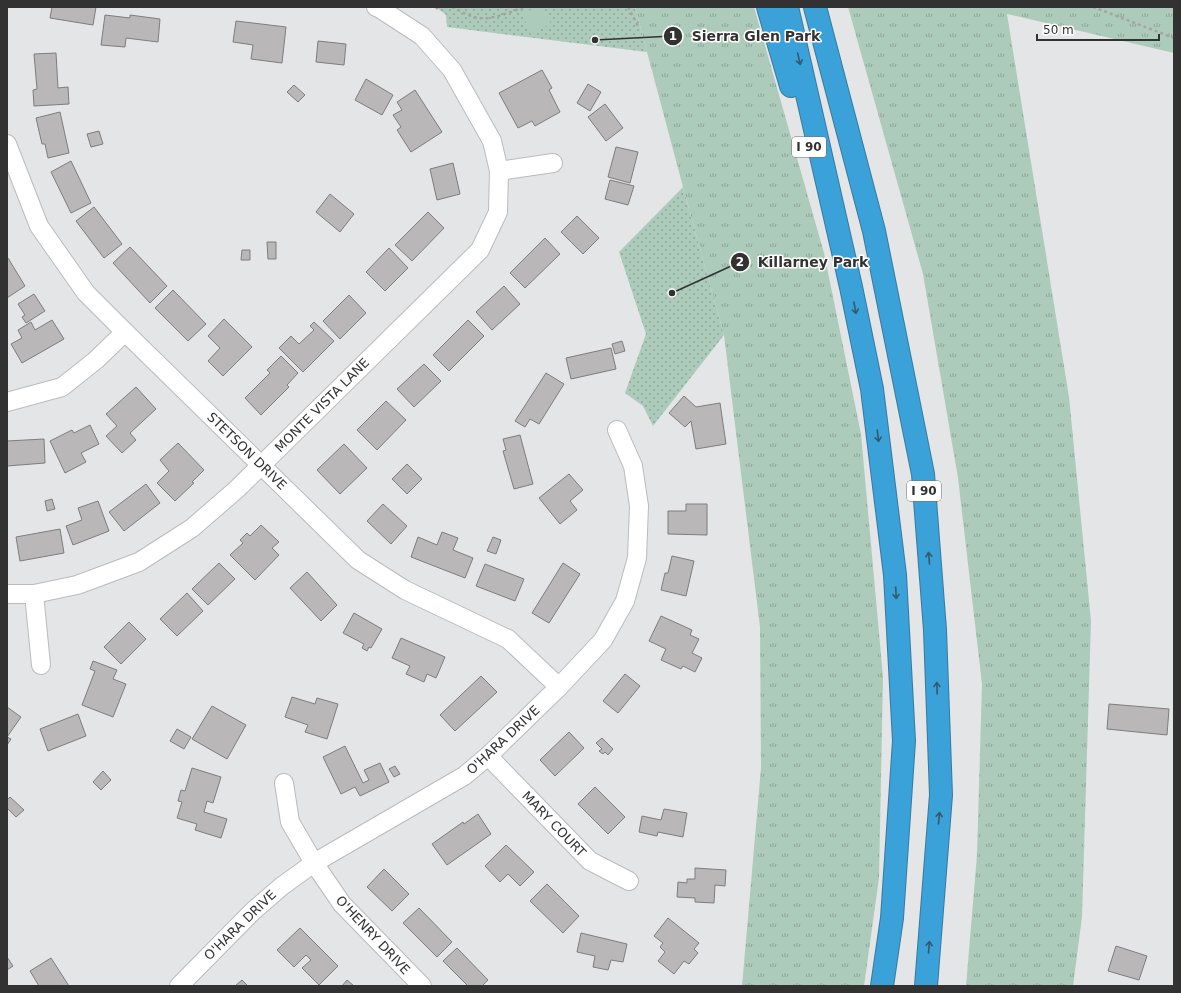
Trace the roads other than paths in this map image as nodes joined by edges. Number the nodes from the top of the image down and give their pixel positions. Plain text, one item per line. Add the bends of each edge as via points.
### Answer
1 (376, 7) edge
2 (768, 7) edge
3 (787, 7) edge
4 (815, 7) edge
5 (7, 144) edge
6 (553, 163) dead end
7 (499, 171) junction
8 (851, 287) junction
9 (125, 332) junction
10 (7, 402) edge
11 (617, 430) dead end
12 (262, 465) junction
13 (7, 594) edge
14 (34, 594) junction
15 (41, 665) dead end
16 (559, 687) junction
17 (488, 756) junction
18 (284, 784) dead end
19 (314, 863) junction
20 (629, 881) dead end
21 (179, 986) edge
22 (422, 986) edge
23 (882, 986) edge
24 (926, 986) edge

1 - 7 street, MONTE VISTA LANE via 422,36 452,70 492,141
2 - 8 highway, I 90
3 -> 8 highway, I 90
24 -> 4 highway, I 90 via 941,795 935,630 922,474 874,230
5 - 9 street, STETSON DRIVE via 39,226 86,293
6 - 7 street
7 - 12 street, MONTE VISTA LANE via 498,212 480,250
8 -> 23 highway, I 90 via 872,389 895,575 904,741 892,918
9 - 10 street via 96,360 62,387
9 - 12 street, STETSON DRIVE
11 - 16 street, O'HARA DRIVE via 633,466 639,506 637,558 625,601 603,640
12 - 14 street, MONTE VISTA LANE via 192,528 139,562 77,586
12 - 16 street, STETSON DRIVE via 358,560 406,590 508,639
13 - 14 street, MONTE VISTA LANE
14 - 15 street
16 - 17 street, O'HARA DRIVE
17 - 19 street, O'HARA DRIVE via 464,776
17 - 20 street, MARY COURT via 590,861
18 - 19 street, O'HENRY DRIVE via 290,822
19 - 21 street, O'HARA DRIVE via 252,912
19 - 22 street, O'HENRY DRIVE via 342,904

